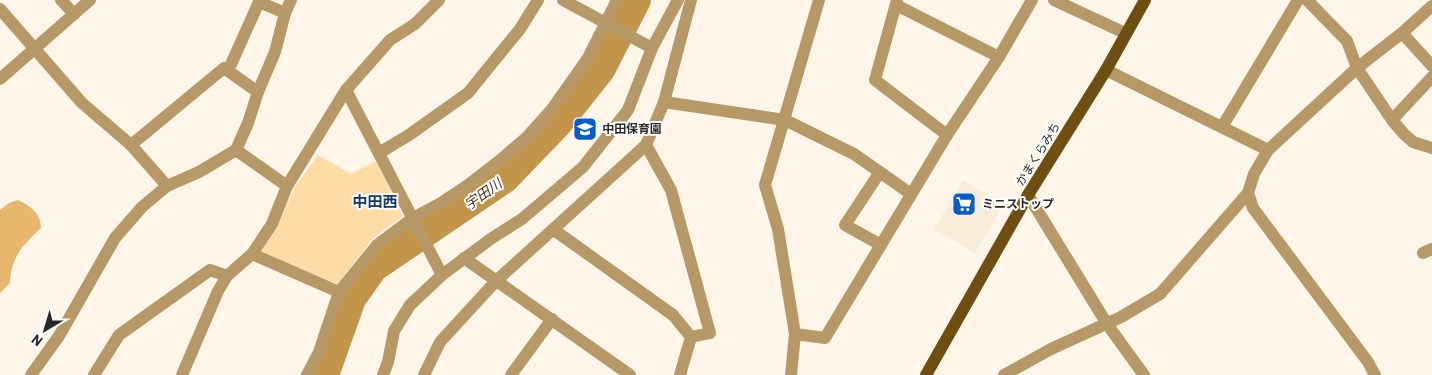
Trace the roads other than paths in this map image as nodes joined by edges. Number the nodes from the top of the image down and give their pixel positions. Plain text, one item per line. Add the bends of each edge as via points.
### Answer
1 (61, 0) edge
2 (90, 0) edge
3 (291, 0) edge
4 (439, 0) edge
5 (538, 0) edge
6 (563, 0) edge
7 (617, 0) edge
8 (678, 0) edge
9 (691, 0) edge
10 (819, 0) edge
11 (1032, 0) edge
12 (1054, 0) edge
13 (1145, 0) edge
14 (1298, 0) edge
15 (1307, 0) edge
16 (896, 2) edge
17 (1432, 6) edge
18 (0, 9) edge
19 (285, 13) junction
20 (74, 14) junction
21 (606, 23) junction
22 (1126, 33) junction
23 (1402, 33) junction
24 (35, 48) junction
25 (652, 48) junction
26 (998, 57) junction
27 (1432, 66) edge
28 (1357, 68) junction
29 (1106, 70) junction
30 (228, 71) junction
31 (1432, 77) edge
32 (0, 79) edge
33 (346, 90) junction
34 (258, 92) junction
35 (664, 102) junction
36 (785, 120) junction
37 (1392, 120) junction
38 (1222, 127) junction
39 (947, 136) junction
40 (131, 144) junction
41 (646, 145) junction
42 (1432, 148) edge
43 (236, 150) junction
44 (1268, 150) junction
45 (378, 153) junction
46 (880, 172) junction
47 (167, 186) junction
48 (287, 186) junction
49 (911, 194) junction
50 (1248, 194) junction
51 (1028, 195) junction
52 (413, 218) junction
53 (554, 230) junction
54 (881, 245) junction
55 (252, 254) junction
56 (464, 258) junction
57 (442, 275) junction
58 (227, 276) junction
59 (496, 281) junction
60 (339, 292) junction
61 (552, 319) junction
62 (1107, 324) junction
63 (795, 334) junction
64 (691, 337) junction
65 (31, 375) edge
66 (94, 375) edge
67 (182, 375) edge
68 (307, 375) edge
69 (383, 375) edge
70 (424, 375) edge
71 (511, 375) edge
72 (630, 375) edge
73 (680, 375) edge
74 (791, 375) edge
75 (926, 375) edge
76 (1004, 375) edge
77 (1144, 375) edge
78 (1376, 375) edge

1 - 20 street
2 - 20 street
3 - 19 street
4 - 33 street via 415,24 390,40
5 - 45 street via 520,29 468,93
6 - 21 street
7 - 21 street
8 - 25 street
9 - 35 street
10 - 36 street
11 - 26 street
12 - 22 street
13 - 22 main road, かまくらみち
14 - 38 street
15 - 28 street via 1347,41
16 - 26 street
16 - 39 street via 875,80
17 - 23 street
18 - 24 street
19 - 30 street via 259,2
19 - 34 street via 275,52
20 - 24 street
21 - 25 street
21 - 52 street via 588,58 552,109 527,136 468,185
22 - 29 main road, かまくらみち
23 - 27 street
23 - 28 street
24 - 32 street
24 - 40 street via 82,103
25 - 56 street via 628,110 583,167 522,219
26 - 39 street
28 - 37 street
28 - 44 street
29 - 38 street
29 - 51 main road, かまくらみち
30 - 34 street
30 - 40 street via 224,68
31 - 37 street
33 - 45 street
33 - 48 street
34 - 43 street
35 - 36 street
35 - 41 street
36 - 46 street via 854,154
36 - 63 street via 764,185 778,229
37 - 42 street via 1413,142
38 - 44 street
39 - 49 street
40 - 47 street
41 - 53 street
41 - 64 street via 671,190 710,334
43 - 47 street via 200,172
43 - 48 street
44 - 50 street via 1254,174
45 - 52 street
46 - 49 street
46 - 54 street via 845,225
47 - 65 street via 142,207 115,238 59,336
48 - 55 street via 272,224
49 - 54 street
50 - 62 street via 1160,294
50 - 78 street via 1253,208
51 - 62 street
51 - 75 main road, かまくらみち
52 - 57 street
52 - 60 street via 376,244
53 - 59 street
53 - 64 street via 674,315
54 - 63 street via 825,338
55 - 58 street
55 - 60 street
56 - 57 street
56 - 59 street
57 - 69 street via 410,305 394,331
58 - 66 street via 210,270 119,335
58 - 67 street
59 - 61 street
59 - 70 street via 440,342
60 - 68 street via 319,352
61 - 71 street
61 - 72 street
62 - 76 street
62 - 77 street
63 - 74 street
64 - 73 street

